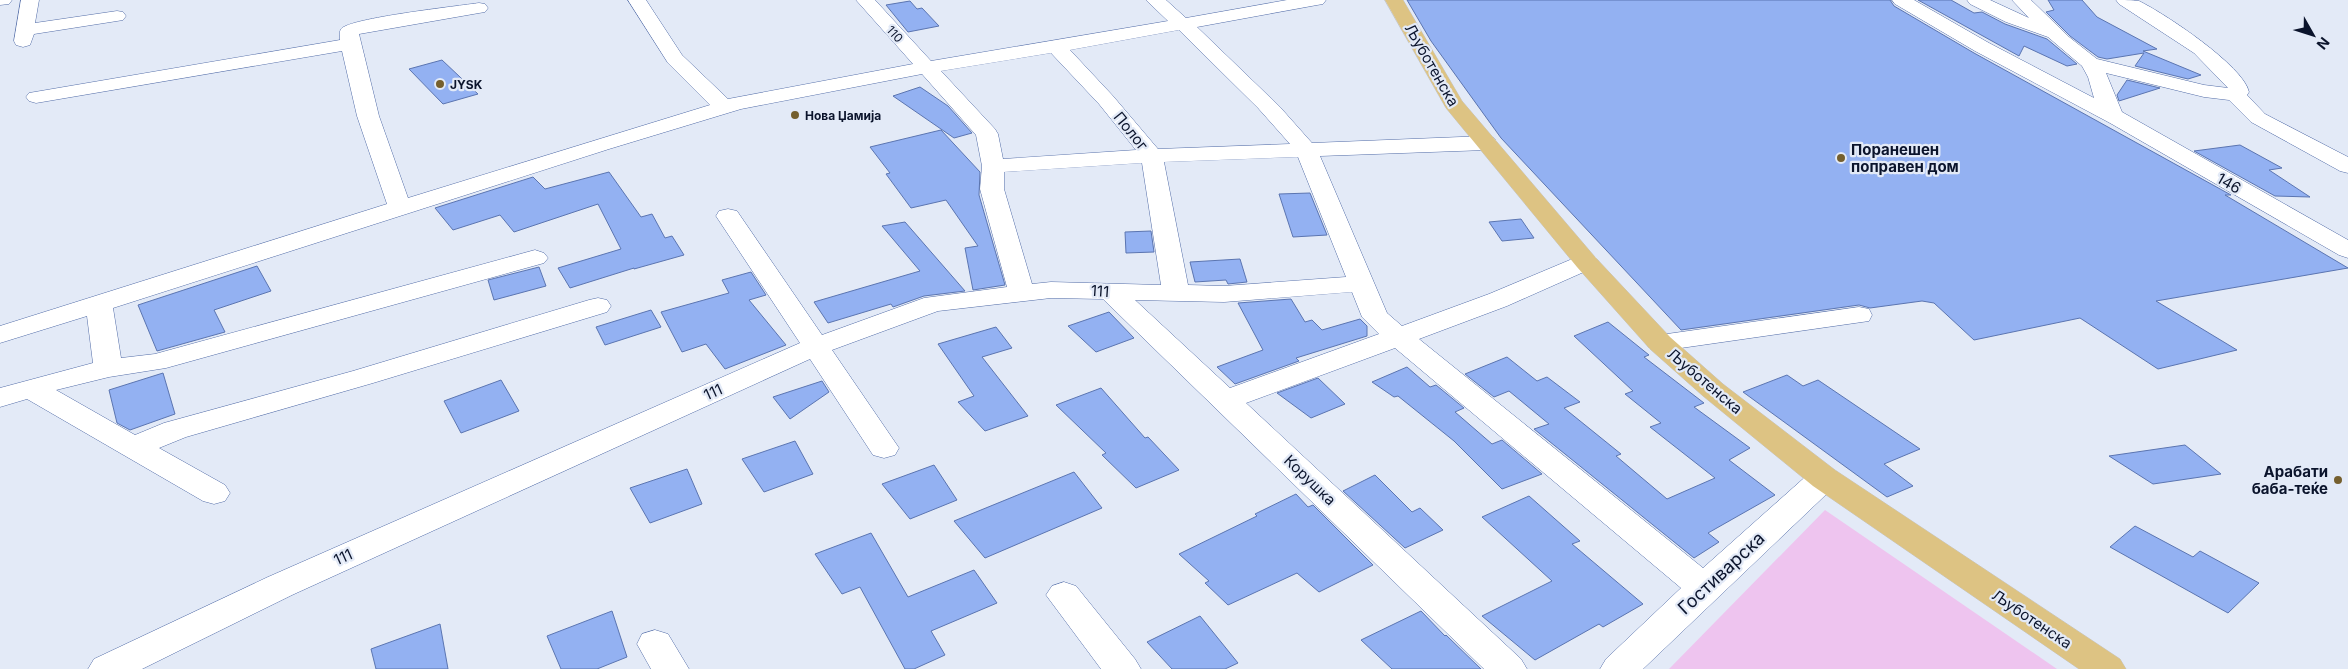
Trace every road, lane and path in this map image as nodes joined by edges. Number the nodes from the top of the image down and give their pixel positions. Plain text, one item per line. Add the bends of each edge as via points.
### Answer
1 (637, 0) edge
2 (864, 0) edge
3 (1155, 0) edge
4 (1316, 0) edge
5 (1394, 0) edge
6 (1900, 0) edge
7 (1976, 0) edge
8 (2021, 0) edge
9 (2125, 0) edge
10 (118, 8) edge
11 (479, 8) dead end
12 (26, 21) edge
13 (1184, 24) junction
14 (2058, 36) junction
15 (350, 44) junction
16 (1056, 47) junction
17 (2090, 63) junction
18 (925, 68) junction
19 (2235, 95) junction
20 (36, 97) dead end
21 (724, 107) junction
22 (2112, 114) junction
23 (1486, 143) junction
24 (1307, 151) junction
25 (1152, 156) junction
26 (993, 166) junction
27 (2348, 166) edge
28 (2256, 199) junction
29 (400, 208) junction
30 (728, 216) dead end
31 (2348, 231) edge
32 (2348, 250) edge
33 (535, 258) dead end
34 (1586, 262) junction
35 (1361, 284) junction
36 (1110, 292) junction
37 (1022, 294) junction
38 (1176, 294) junction
39 (99, 303) junction
40 (598, 306) dead end
41 (1859, 315) dead end
42 (0, 335) edge
43 (1399, 338) junction
44 (1660, 344) junction
45 (814, 347) junction
46 (108, 368) junction
47 (30, 388) junction
48 (0, 398) edge
49 (1227, 400) junction
50 (132, 447) junction
51 (884, 448) dead end
52 (1824, 478) junction
53 (214, 493) dead end
54 (1704, 588) junction
55 (1064, 595) dead end
56 (107, 669) edge
57 (1122, 669) edge
58 (1508, 669) edge
59 (1619, 669) edge
60 (2107, 669) edge

1 - 21 street via 675,59
2 - 18 street, 110
3 - 13 street
4 - 13 street
5 - 23 main road, Љуботенска via 1453,104
6 - 22 street, 146 via 2076,98
7 - 14 street
8 - 14 street
9 - 19 street via 2202,49 2238,87 2239,92
10 - 12 street
11 - 15 street via 353,28 349,31
13 - 16 street
13 - 24 street via 1294,133
14 - 17 street
15 - 20 street
15 - 29 street via 368,116
16 - 18 street
16 - 25 street, Полог
17 - 19 street via 2204,91
17 - 22 street
18 - 21 street
18 - 26 street, 110 via 987,134
19 - 27 street via 2258,118
21 - 29 street
22 - 28 street, 146
23 - 24 street
23 - 34 main road, Љуботенска
24 - 25 street
24 - 35 street
25 - 26 street
25 - 38 street, Полог
26 - 37 street, 110 via 992,189
28 - 31 street
28 - 32 street, 146
29 - 39 street
30 - 45 street
33 - 46 street via 156,362
34 - 43 street
34 - 44 main road, Љуботенска
35 - 38 street, 111 via 1224,294
35 - 43 street via 1375,317
36 - 37 street, 111 via 1051,290
36 - 38 street, 111
36 - 49 street, Корушка
37 - 45 street, 111 via 933,304
39 - 42 street
39 - 46 street
40 - 50 street via 174,430
41 - 44 street
43 - 49 street
43 - 54 street
44 - 52 main road, Љуботенска
45 - 51 street
45 - 56 street, 111 via 280,586
46 - 47 street
47 - 48 street
47 - 50 street
49 - 58 street, Корушка
50 - 53 street
52 - 54 street, Гостиварска
52 - 60 main road, Љуботенска
54 - 59 street, Гостиварска
55 - 57 street

